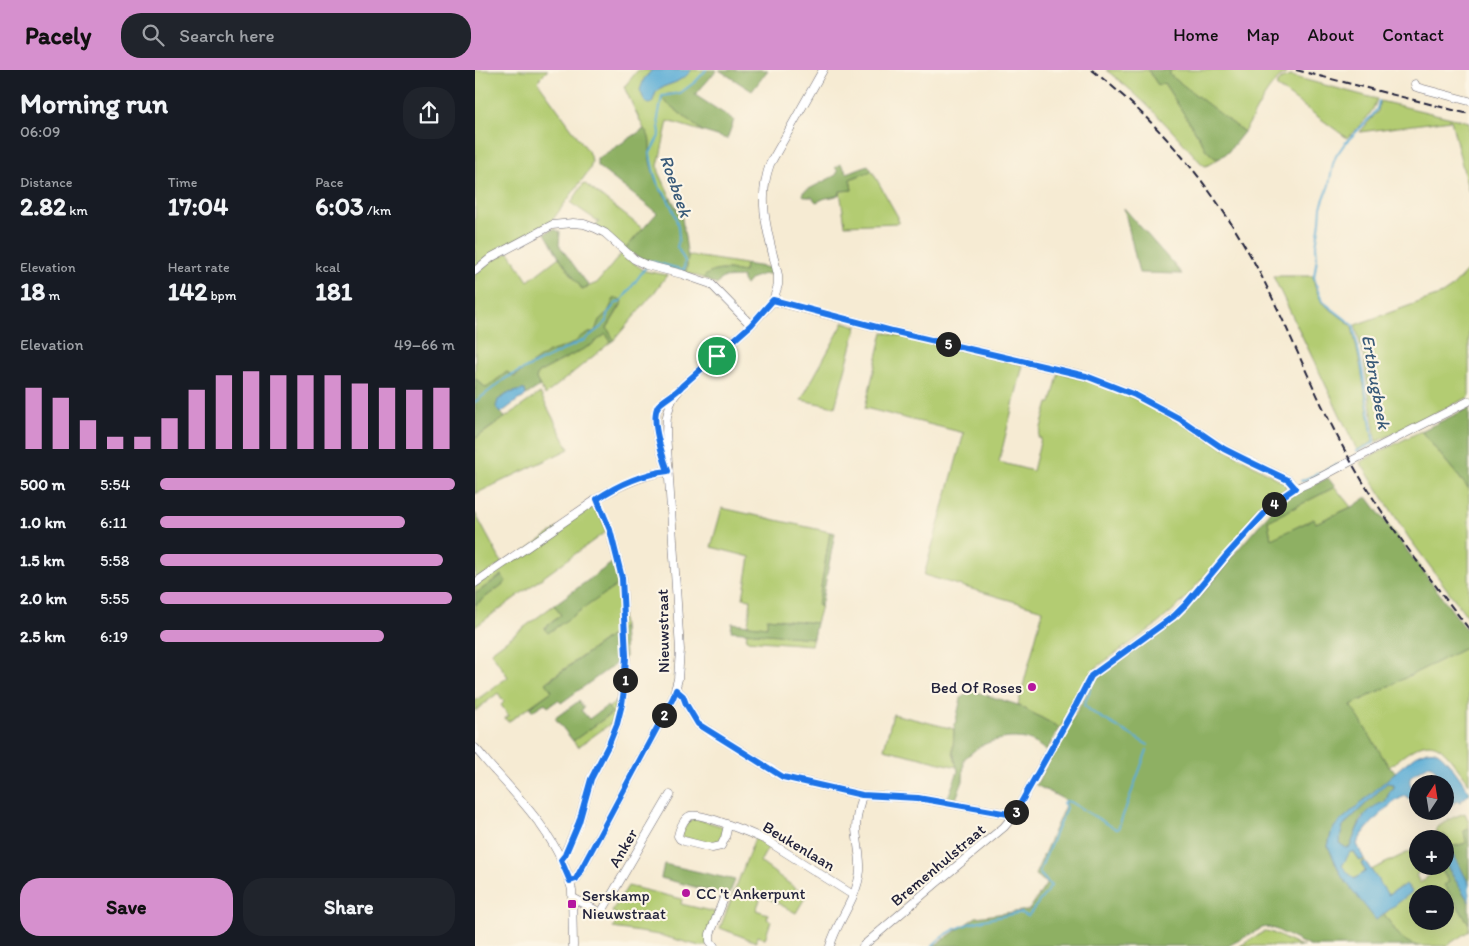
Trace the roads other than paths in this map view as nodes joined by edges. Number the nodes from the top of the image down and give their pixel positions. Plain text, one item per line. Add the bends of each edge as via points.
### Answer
1 (823, 70) edge
2 (1415, 84) dead end
3 (1469, 101) edge
4 (475, 271) edge
5 (773, 300) junction
6 (751, 325) junction
7 (1469, 401) edge
8 (668, 471) junction
9 (1295, 488) junction
10 (597, 499) junction
11 (475, 583) edge
12 (676, 690) junction
13 (475, 748) edge
14 (670, 795) dead end
15 (862, 795) junction
16 (1014, 815) junction
17 (728, 825) junction
18 (561, 860) junction
19 (570, 881) junction
20 (853, 895) junction
21 (573, 898) junction
22 (724, 898) dead end
23 (711, 945) edge
24 (573, 946) edge
25 (830, 946) edge
26 (863, 946) edge

1 - 5 street via 769,164 766,175 764,214 778,285
2 - 3 street
4 - 6 street via 492,257 552,226 584,224 605,233 640,262 711,284
5 - 6 street, Nieuwstraat
5 - 9 street via 1086,376 1135,395 1180,419 1224,449 1288,480
6 - 8 street, Nieuwstraat via 682,386 673,398 667,416
7 - 9 street, Bremenhulstraat
8 - 10 street via 633,480
8 - 12 street, Nieuwstraat via 680,650
9 - 16 street, Bremenhulstraat via 1264,514 1174,616 1091,676
10 - 11 street
10 - 18 street via 610,530 622,578 626,656 624,690 617,724 591,779 579,822
12 - 15 street via 683,696 698,724 779,776
12 - 19 street, Nieuwstraat via 576,879
13 - 18 street via 531,810
14 - 21 street, Anker via 601,914
15 - 16 street via 918,798
15 - 20 street via 856,829 860,871
16 - 26 street, Bremenhulstraat via 1005,827
17 - 17 street, Beukenlaan via 695,814 687,817 678,836 684,841 712,848 721,846
17 - 20 street, Beukenlaan via 766,840
18 - 19 street
19 - 21 street
20 - 25 street
21 - 24 street
22 - 23 street via 710,934

